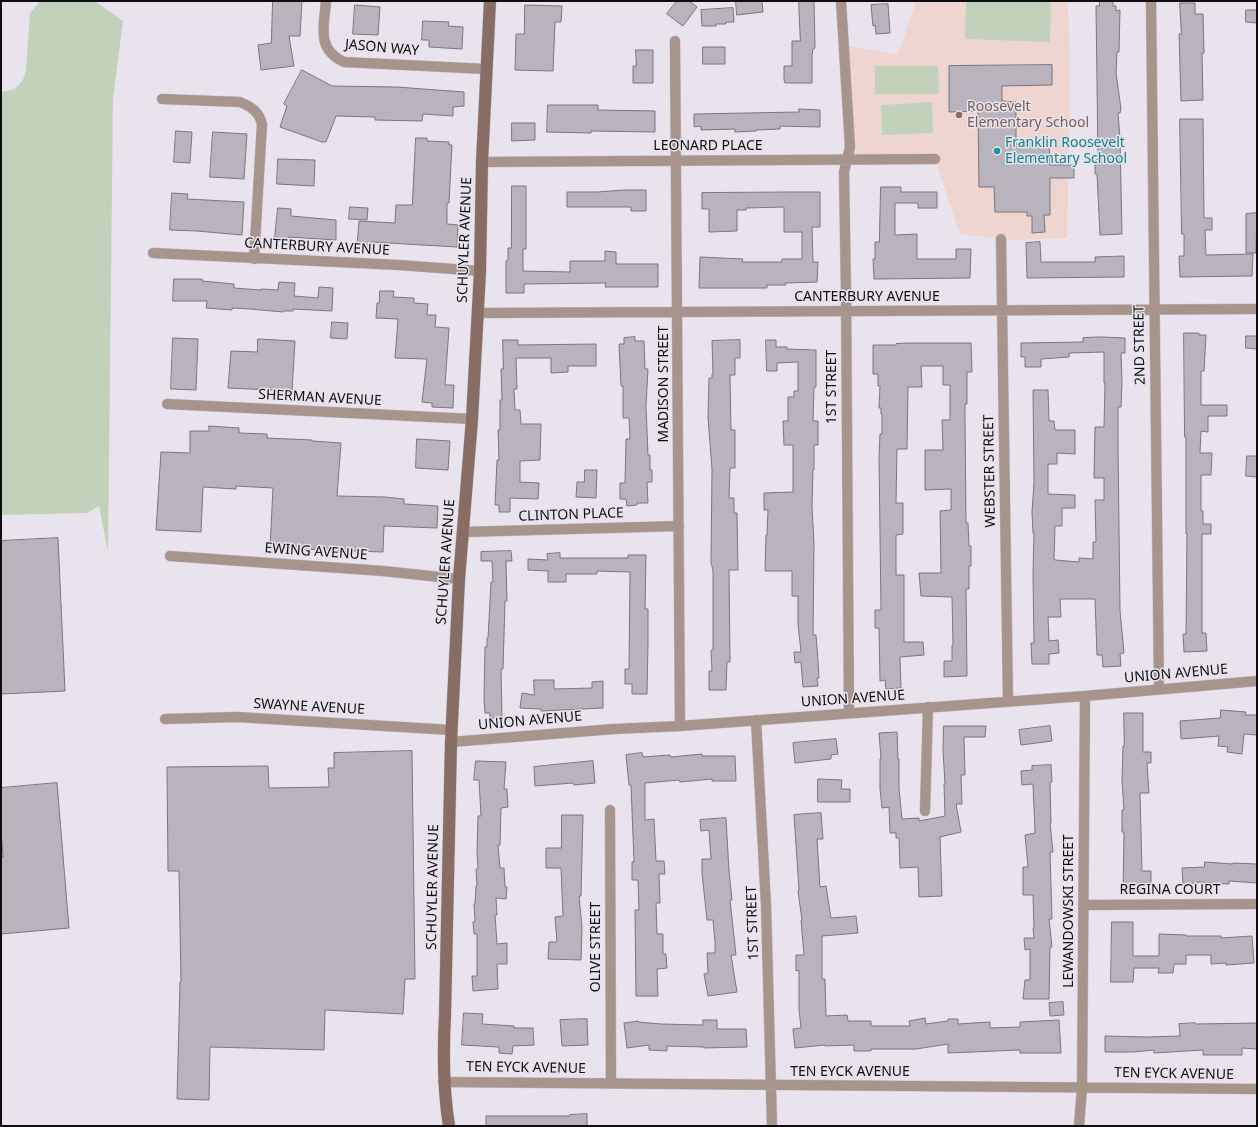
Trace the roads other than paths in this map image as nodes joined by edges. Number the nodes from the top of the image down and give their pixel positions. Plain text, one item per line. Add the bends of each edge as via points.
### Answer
1 (326, 1) edge
2 (490, 1) edge
3 (841, 1) edge
4 (1151, 1) edge
5 (675, 41) dead end
6 (486, 69) junction
7 (162, 99) dead end
8 (935, 159) dead end
9 (847, 160) junction
10 (676, 161) junction
11 (482, 162) junction
12 (1000, 240) dead end
13 (153, 253) dead end
14 (254, 259) junction
15 (480, 271) junction
16 (1257, 309) edge
17 (1154, 310) junction
18 (1002, 311) junction
19 (677, 312) junction
20 (846, 312) junction
21 (478, 313) junction
22 (167, 404) dead end
23 (472, 419) junction
24 (679, 526) junction
25 (463, 532) junction
26 (170, 556) dead end
27 (459, 579) junction
28 (1257, 681) edge
29 (1158, 689) junction
30 (1085, 696) junction
31 (1008, 702) junction
32 (928, 707) junction
33 (848, 713) junction
34 (164, 720) dead end
35 (756, 720) junction
36 (680, 726) junction
37 (451, 736) junction
38 (610, 810) dead end
39 (925, 811) dead end
40 (1083, 904) junction
41 (1257, 904) edge
42 (443, 1082) junction
43 (611, 1083) junction
44 (771, 1085) junction
45 (1082, 1088) junction
46 (1257, 1089) edge
47 (448, 1126) edge
48 (772, 1126) edge
49 (1079, 1126) edge

1 - 6 street, JASON WAY via 325,42 328,51 344,62
2 - 6 street, SCHUYLER AVENUE
3 - 9 street, 1ST STREET via 850,147
4 - 17 street, 2ND STREET
5 - 10 street, MADISON STREET
6 - 11 street, SCHUYLER AVENUE
7 - 14 street via 240,102 254,109 261,119
8 - 9 street, LEONARD PLACE
9 - 10 street, LEONARD PLACE
9 - 20 street, 1ST STREET via 844,172
10 - 11 street, LEONARD PLACE
10 - 19 street, MADISON STREET
11 - 15 street, SCHUYLER AVENUE
12 - 18 street, WEBSTER STREET
13 - 14 street, CANTERBURY AVENUE
14 - 15 street, CANTERBURY AVENUE
15 - 21 street, SCHUYLER AVENUE
16 - 17 street, CANTERBURY AVENUE
17 - 18 street, CANTERBURY AVENUE
17 - 29 street, 2ND STREET
18 - 20 street, CANTERBURY AVENUE
18 - 31 street, WEBSTER STREET
19 - 20 street, CANTERBURY AVENUE
19 - 21 street, CANTERBURY AVENUE
19 - 24 street, MADISON STREET
20 - 33 street, 1ST STREET
21 - 23 street, SCHUYLER AVENUE
22 - 23 street, SHERMAN AVENUE
23 - 25 street, SCHUYLER AVENUE
24 - 25 street, CLINTON PLACE
24 - 36 street, MADISON STREET
25 - 27 street, SCHUYLER AVENUE
26 - 27 street, EWING AVENUE
27 - 37 street, SCHUYLER AVENUE
28 - 29 street, UNION AVENUE
29 - 30 street, UNION AVENUE
30 - 31 street, UNION AVENUE
30 - 40 street, LEWANDOWSKI STREET
31 - 32 street, UNION AVENUE
32 - 33 street, UNION AVENUE
32 - 39 street
33 - 35 street, UNION AVENUE
34 - 37 street, SWAYNE AVENUE via 237,717
35 - 36 street, UNION AVENUE
35 - 44 street, 1ST STREET via 766,905
36 - 37 street, UNION AVENUE
37 - 42 street, SCHUYLER AVENUE
38 - 43 street, OLIVE STREET
40 - 41 street, REGINA COURT
40 - 45 street, LEWANDOWSKI STREET
42 - 43 street, TEN EYCK AVENUE
42 - 47 street, SCHUYLER AVENUE
43 - 44 street, TEN EYCK AVENUE
44 - 45 street, TEN EYCK AVENUE
44 - 48 street, 1ST STREET
45 - 46 street, TEN EYCK AVENUE
45 - 49 street, LEWANDOWSKI STREET

